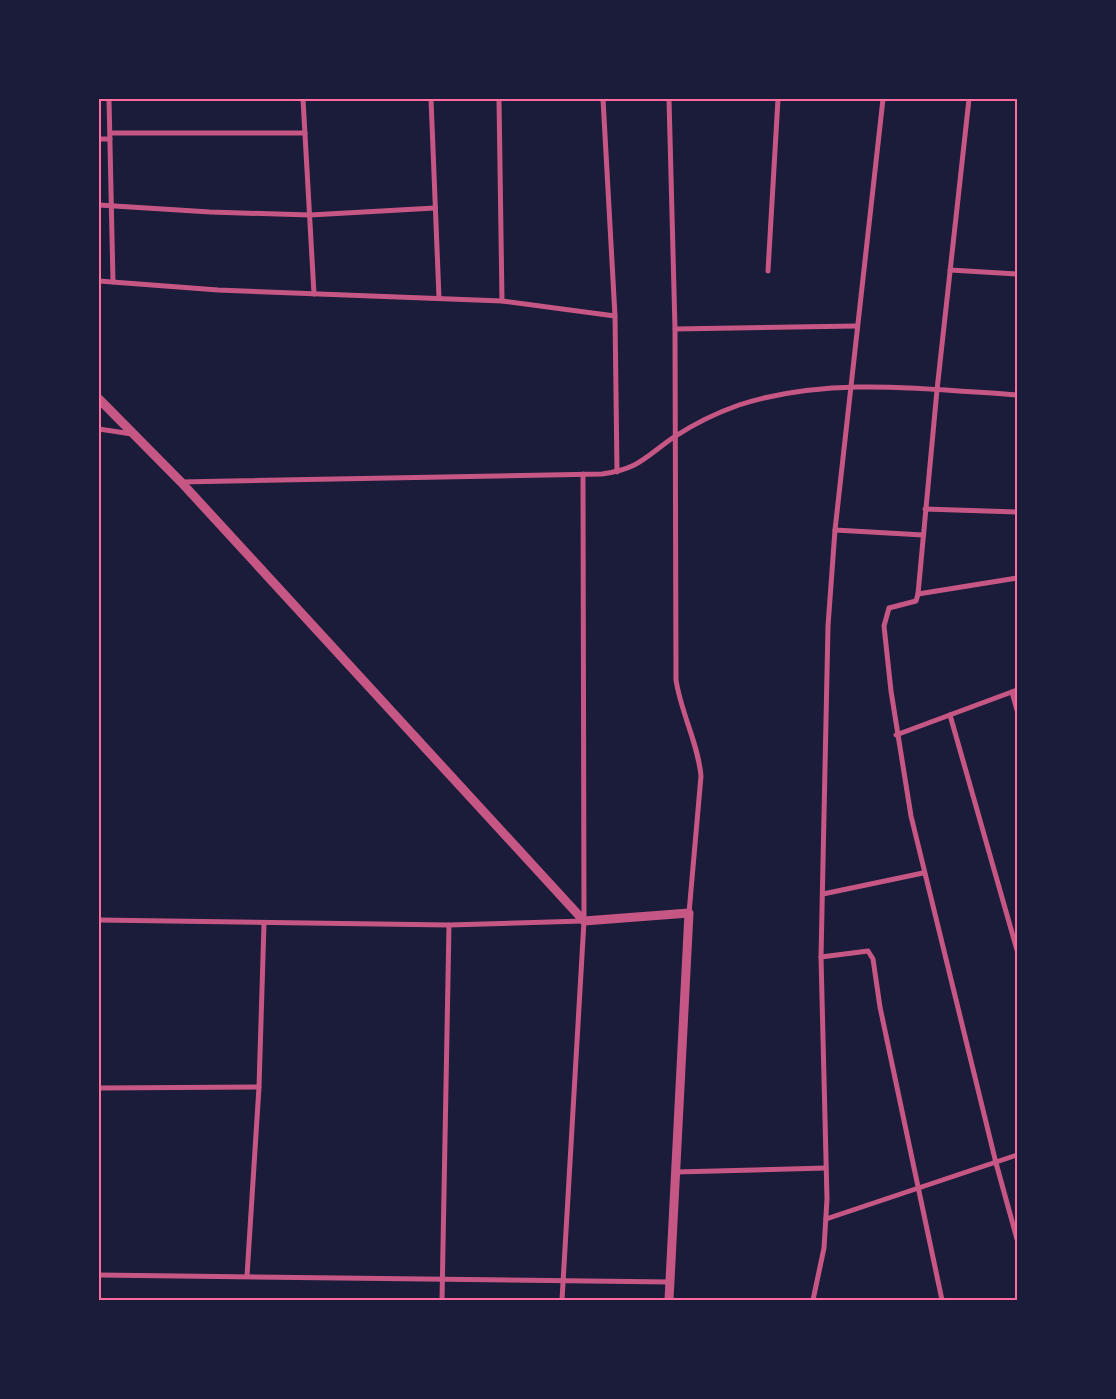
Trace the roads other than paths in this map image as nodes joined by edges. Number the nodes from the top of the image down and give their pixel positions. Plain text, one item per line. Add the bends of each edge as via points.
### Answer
1 (109, 99) edge
2 (303, 99) edge
3 (431, 99) edge
4 (499, 99) edge
5 (603, 99) edge
6 (669, 99) edge
7 (778, 99) edge
8 (883, 99) edge
9 (969, 99) edge
10 (305, 133) junction
11 (110, 136) junction
12 (99, 139) edge
13 (99, 205) edge
14 (110, 206) junction
15 (435, 208) junction
16 (310, 214) junction
17 (950, 270) junction
18 (768, 271) dead end
19 (1017, 274) edge
20 (99, 281) edge
21 (113, 282) junction
22 (314, 294) junction
23 (439, 298) junction
24 (502, 302) junction
25 (615, 316) junction
26 (856, 326) junction
27 (675, 330) junction
28 (850, 387) junction
29 (937, 390) junction
30 (1017, 395) edge
31 (99, 398) edge
32 (99, 429) edge
33 (135, 434) junction
34 (674, 437) junction
35 (617, 472) junction
36 (582, 474) junction
37 (180, 482) junction
38 (925, 509) junction
39 (1017, 512) edge
40 (834, 530) junction
41 (923, 535) junction
42 (1017, 578) edge
43 (918, 594) junction
44 (1014, 691) edge
45 (1017, 710) edge
46 (950, 715) junction
47 (896, 735) junction
48 (923, 873) junction
49 (823, 894) junction
50 (689, 913) junction
51 (99, 920) edge
52 (584, 921) junction
53 (264, 924) junction
54 (449, 925) junction
55 (1017, 950) edge
56 (821, 957) junction
57 (259, 1087) junction
58 (99, 1088) edge
59 (1017, 1155) edge
60 (996, 1163) junction
61 (826, 1168) junction
62 (676, 1172) junction
63 (918, 1190) junction
64 (826, 1219) junction
65 (1017, 1239) edge
66 (99, 1275) edge
67 (247, 1276) junction
68 (443, 1279) junction
69 (563, 1280) junction
70 (671, 1282) junction
71 (442, 1300) edge
72 (562, 1300) edge
73 (669, 1300) edge
74 (813, 1300) edge
75 (942, 1300) edge

1 - 11 street
2 - 10 street
3 - 15 street
4 - 24 street
5 - 25 street
6 - 27 street
7 - 18 street
8 - 26 street
9 - 17 street
10 - 11 street
10 - 16 street
11 - 12 street
11 - 14 street
13 - 14 street
14 - 16 street
14 - 21 street
15 - 16 street
15 - 23 street
16 - 22 street
17 - 19 street
17 - 29 street
20 - 21 street
21 - 22 street
22 - 23 street
23 - 24 street
24 - 25 street
25 - 35 street
26 - 27 street
26 - 28 street
27 - 34 street
28 - 29 street
28 - 34 street via 773,396 738,405
28 - 40 street
29 - 30 street
29 - 38 street
31 - 33 street
32 - 33 street
33 - 37 street
34 - 35 street via 646,460
34 - 50 street via 676,680 700,762 701,776
35 - 36 street
36 - 37 street
36 - 52 street
37 - 52 street
38 - 39 street
38 - 41 street
40 - 41 street
40 - 49 street via 826,667
41 - 43 street
42 - 43 street
43 - 47 street via 911,604 889,608 885,617
44 - 45 street
44 - 46 street
46 - 47 street
46 - 55 street
47 - 48 street
48 - 49 street
48 - 60 street
49 - 56 street
50 - 52 street
50 - 62 street
51 - 53 street
52 - 54 street
52 - 69 street
53 - 54 street
53 - 57 street
54 - 68 street
56 - 61 street
56 - 63 street via 871,953
57 - 58 street
57 - 67 street
59 - 60 street
60 - 63 street
60 - 65 street
61 - 62 street
61 - 64 street
62 - 70 street
63 - 64 street
63 - 75 street
64 - 74 street via 824,1248
66 - 67 street
67 - 68 street
68 - 69 street
68 - 71 street
69 - 70 street
69 - 72 street
70 - 73 street

